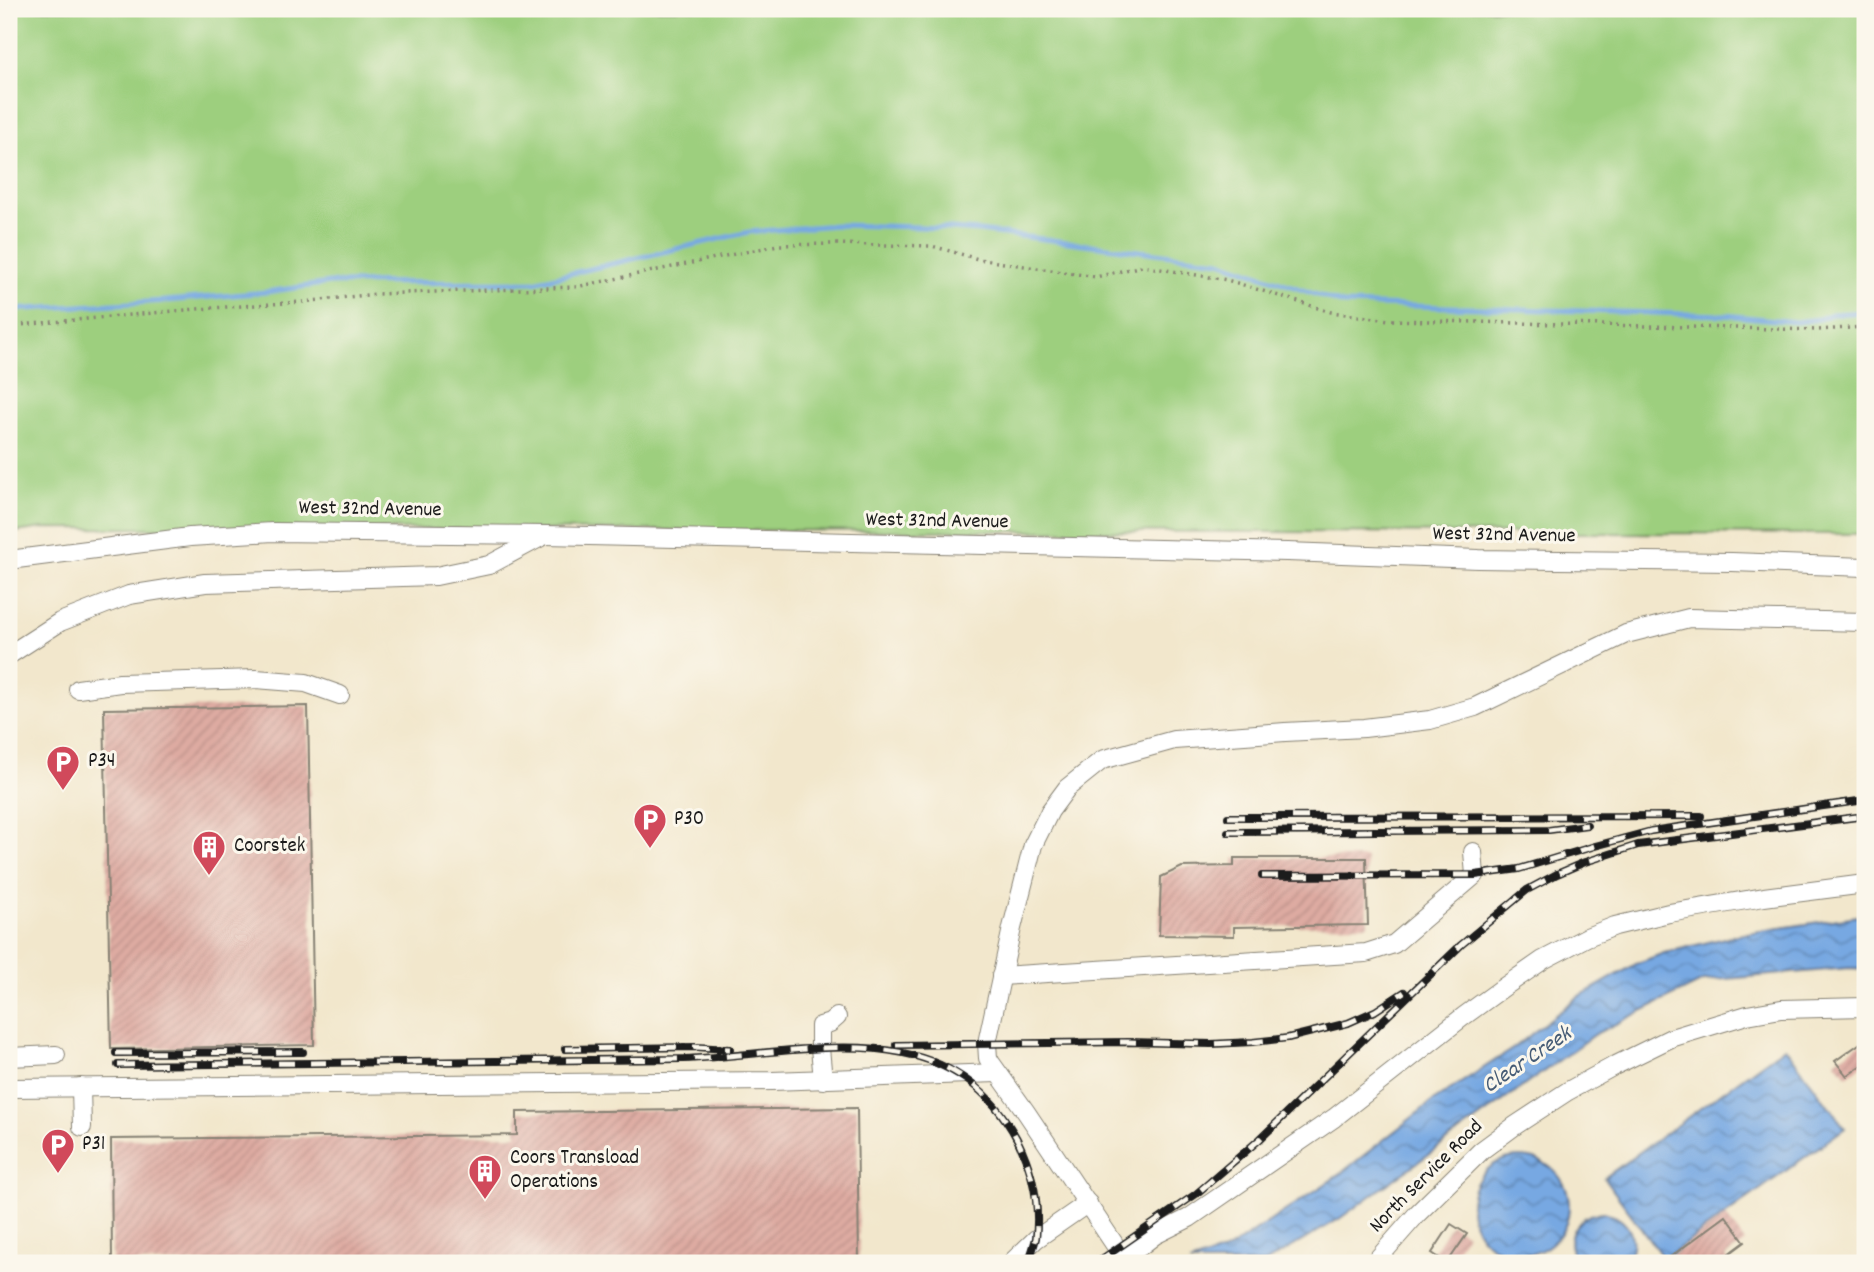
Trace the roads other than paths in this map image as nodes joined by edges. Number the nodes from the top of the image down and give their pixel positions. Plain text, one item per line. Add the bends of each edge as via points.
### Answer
1 (546, 535) junction
2 (9, 560) edge
3 (1865, 567) edge
4 (1865, 622) edge
5 (9, 655) edge
6 (78, 689) dead end
7 (340, 695) dead end
8 (1473, 852) dead end
9 (1865, 884) edge
10 (1001, 976) junction
11 (1865, 1007) edge
12 (837, 1017) dead end
13 (56, 1055) dead end
14 (9, 1057) edge
15 (997, 1073) junction
16 (823, 1080) junction
17 (82, 1087) junction
18 (9, 1088) edge
19 (82, 1127) dead end
20 (1088, 1203) junction
21 (1125, 1261) edge
22 (1011, 1263) edge
23 (1374, 1263) edge

1 - 2 street, West 32nd Avenue via 273,532 190,537
1 - 3 street, West 32nd Avenue
1 - 5 street via 489,565 436,576 205,583 129,594 60,622
4 - 10 street via 1689,618 1626,634 1475,707 1430,720 1174,740 1102,760 1067,789 1033,845
6 - 7 street via 120,683 256,680 306,683
8 - 10 street via 1475,875 1394,944 1366,953
9 - 21 street via 1669,913 1587,937 1543,960 1334,1118 1189,1218 1155,1235
10 - 15 street via 987,1043 988,1058
11 - 23 street, North Service Road via 1782,1009 1747,1015 1671,1038 1614,1066 1568,1091 1482,1150
12 - 16 street via 820,1026
13 - 14 street
15 - 16 street
15 - 20 street
16 - 17 street
17 - 18 street
17 - 19 street
20 - 21 street
20 - 22 street via 1036,1239

